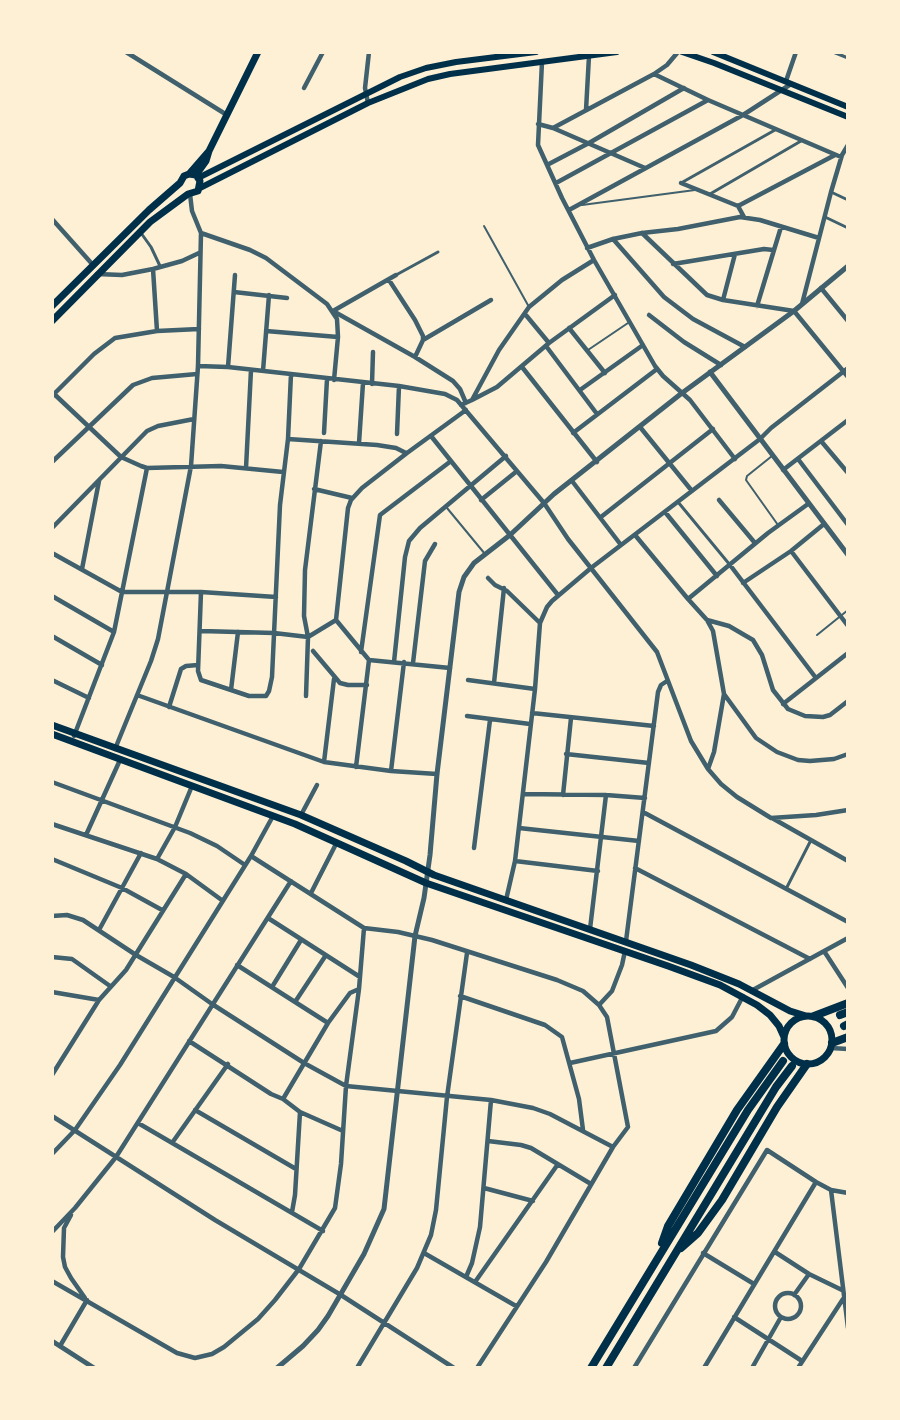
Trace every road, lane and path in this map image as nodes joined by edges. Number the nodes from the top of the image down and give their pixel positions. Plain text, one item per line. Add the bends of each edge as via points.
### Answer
1 (126, 52) edge
2 (258, 52) edge
3 (323, 52) edge
4 (369, 52) edge
5 (536, 52) edge
6 (617, 52) edge
7 (680, 52) edge
8 (713, 52) edge
9 (796, 52) edge
10 (833, 52) edge
11 (517, 54) edge
12 (588, 56) junction
13 (848, 58) edge
14 (542, 62) junction
15 (516, 66) junction
16 (654, 74) junction
17 (789, 83) junction
18 (304, 88) dead end
19 (684, 88) junction
20 (780, 91) junction
21 (365, 93) junction
22 (708, 100) junction
23 (368, 103) junction
24 (848, 107) edge
25 (586, 110) junction
26 (743, 115) junction
27 (227, 116) junction
28 (848, 117) edge
29 (311, 121) junction
30 (538, 124) junction
31 (553, 128) junction
32 (318, 129) junction
33 (775, 130) junction
34 (801, 141) junction
35 (589, 143) junction
36 (848, 146) edge
37 (611, 154) junction
38 (835, 155) junction
39 (841, 157) junction
40 (547, 165) junction
41 (645, 168) junction
42 (194, 176) junction
43 (180, 183) junction
44 (556, 183) junction
45 (681, 183) joint
46 (200, 188) junction
47 (698, 190) junction
48 (831, 192) junction
49 (189, 194) junction
50 (710, 194) junction
51 (848, 200) edge
52 (579, 205) junction
53 (738, 206) junction
54 (569, 210) junction
55 (744, 217) junction
56 (825, 217) junction
57 (52, 219) edge
58 (484, 226) dead end
59 (781, 226) junction
60 (848, 228) edge
61 (140, 232) junction
62 (201, 233) junction
63 (642, 233) junction
64 (819, 238) junction
65 (613, 239) junction
66 (587, 248) junction
67 (773, 250) junction
68 (438, 252) dead end
69 (199, 253) junction
70 (735, 254) junction
71 (594, 261) junction
72 (673, 264) junction
73 (93, 265) junction
74 (848, 266) edge
75 (161, 267) junction
76 (153, 269) junction
77 (97, 274) junction
78 (235, 275) dead end
79 (396, 275) joint
80 (389, 280) junction
81 (821, 288) junction
82 (234, 292) junction
83 (615, 295) junction
84 (270, 296) junction
85 (287, 298) dead end
86 (491, 300) dead end
87 (723, 300) junction
88 (802, 304) junction
89 (52, 306) edge
90 (757, 306) junction
91 (529, 307) junction
92 (333, 311) junction
93 (794, 311) junction
94 (525, 314) junction
95 (649, 315) dead end
96 (52, 321) edge
97 (630, 321) junction
98 (848, 321) edge
99 (569, 328) junction
100 (199, 329) junction
101 (157, 331) junction
102 (266, 331) junction
103 (338, 337) junction
104 (423, 340) junction
105 (547, 344) junction
106 (643, 345) junction
107 (745, 347) junction
108 (588, 350) junction
109 (374, 352) dead end
110 (415, 357) junction
111 (721, 365) junction
112 (198, 366) junction
113 (228, 367) junction
114 (522, 367) junction
115 (657, 369) junction
116 (251, 370) junction
117 (845, 370) edge
118 (263, 371) junction
119 (710, 372) junction
120 (605, 373) junction
121 (197, 374) junction
122 (291, 374) junction
123 (848, 377) edge
124 (327, 379) junction
125 (334, 380) junction
126 (363, 383) junction
127 (372, 384) junction
128 (399, 386) junction
129 (580, 390) junction
130 (682, 393) junction
131 (53, 394) edge
132 (466, 403) junction
133 (466, 410) junction
134 (597, 414) junction
135 (194, 419) junction
136 (848, 420) edge
137 (89, 425) junction
138 (640, 427) junction
139 (713, 429) junction
140 (324, 433) dead end
141 (573, 433) junction
142 (398, 434) dead end
143 (431, 436) junction
144 (288, 439) junction
145 (760, 439) junction
146 (321, 441) junction
147 (821, 441) junction
148 (359, 443) junction
149 (406, 453) junction
150 (506, 456) junction
151 (772, 456) junction
152 (122, 457) junction
153 (735, 459) junction
154 (798, 459) junction
155 (451, 461) junction
156 (52, 462) edge
157 (597, 462) junction
158 (670, 463) junction
159 (191, 466) junction
160 (147, 468) junction
161 (246, 468) junction
162 (783, 470) junction
163 (517, 471) junction
164 (283, 472) junction
165 (847, 472) edge
166 (99, 480) junction
167 (572, 481) junction
168 (470, 485) junction
169 (314, 489) junction
170 (692, 491) junction
171 (352, 498) junction
172 (481, 500) junction
173 (719, 500) dead end
174 (678, 502) junction
175 (544, 503) junction
176 (808, 504) junction
177 (445, 506) junction
178 (664, 512) junction
179 (601, 518) junction
180 (846, 521) edge
181 (824, 524) junction
182 (778, 525) junction
183 (52, 528) edge
184 (510, 535) junction
185 (635, 535) junction
186 (755, 543) junction
187 (435, 544) dead end
188 (621, 545) junction
189 (791, 551) junction
190 (52, 553) edge
191 (485, 554) junction
192 (848, 555) edge
193 (730, 565) junction
194 (591, 568) junction
195 (82, 569) junction
196 (717, 576) junction
197 (488, 578) dead end
198 (742, 583) junction
199 (504, 588) junction
200 (122, 592) junction
201 (167, 592) junction
202 (201, 592) junction
203 (52, 596) edge
204 (558, 596) junction
205 (276, 597) junction
206 (688, 599) junction
207 (848, 610) edge
208 (840, 616) junction
209 (336, 620) junction
210 (707, 620) junction
211 (540, 623) junction
212 (848, 626) edge
213 (201, 631) junction
214 (114, 632) junction
215 (238, 632) junction
216 (274, 633) junction
217 (817, 635) dead end
218 (52, 636) edge
219 (308, 637) junction
220 (313, 651) dead end
221 (361, 652) junction
222 (848, 653) edge
223 (369, 660) junction
224 (394, 662) junction
225 (404, 662) junction
226 (413, 663) junction
227 (102, 665) junction
228 (198, 665) junction
229 (450, 668) junction
230 (334, 678) junction
231 (816, 678) junction
232 (52, 680) edge
233 (468, 680) dead end
234 (667, 681) junction
235 (494, 683) junction
236 (367, 685) junction
237 (535, 689) junction
238 (231, 690) junction
239 (724, 694) junction
240 (137, 695) junction
241 (306, 696) dead end
242 (89, 698) junction
243 (848, 701) edge
244 (783, 704) junction
245 (169, 707) junction
246 (532, 713) junction
247 (467, 716) dead end
248 (571, 718) junction
249 (490, 720) junction
250 (530, 724) junction
251 (55, 726) edge
252 (654, 726) junction
253 (53, 736) edge
254 (74, 737) junction
255 (115, 749) junction
256 (566, 754) junction
257 (848, 754) edge
258 (120, 760) junction
259 (324, 762) junction
260 (649, 763) junction
261 (356, 767) junction
262 (708, 769) junction
263 (391, 771) junction
264 (437, 774) junction
265 (52, 782) edge
266 (316, 785) dead end
267 (192, 786) junction
268 (523, 794) junction
269 (563, 795) junction
270 (606, 795) junction
271 (645, 798) junction
272 (102, 801) junction
273 (848, 810) edge
274 (643, 812) junction
275 (301, 815) junction
276 (273, 816) junction
277 (771, 818) junction
278 (52, 824) edge
279 (175, 827) junction
280 (519, 828) junction
281 (86, 835) junction
282 (602, 837) junction
283 (639, 841) junction
284 (337, 842) junction
285 (810, 842) junction
286 (474, 848) dead end
287 (141, 853) junction
288 (251, 856) junction
289 (52, 859) edge
290 (157, 859) junction
291 (515, 861) junction
292 (848, 861) edge
293 (245, 865) junction
294 (635, 868) junction
295 (598, 871) junction
296 (427, 872) junction
297 (186, 874) junction
298 (291, 881) junction
299 (426, 883) junction
300 (122, 888) junction
301 (786, 889) junction
302 (311, 893) junction
303 (506, 900) junction
304 (223, 901) junction
305 (162, 910) junction
306 (52, 916) edge
307 (268, 918) junction
308 (848, 922) edge
309 (364, 928) junction
310 (590, 929) junction
311 (99, 930) junction
312 (416, 936) junction
313 (848, 938) edge
314 (301, 940) junction
315 (626, 941) junction
316 (624, 951) junction
317 (824, 951) junction
318 (467, 953) junction
319 (136, 955) junction
320 (326, 955) junction
321 (52, 957) edge
322 (810, 959) junction
323 (237, 965) junction
324 (174, 977) junction
325 (360, 977) junction
326 (110, 986) junction
327 (272, 987) junction
328 (848, 988) edge
329 (359, 989) junction
330 (751, 991) junction
331 (52, 992) edge
332 (460, 996) junction
333 (743, 996) junction
334 (99, 1000) junction
335 (295, 1002) junction
336 (848, 1003) edge
337 (212, 1004) junction
338 (598, 1005) junction
339 (810, 1016) junction
340 (328, 1023) junction
341 (848, 1036) edge
342 (189, 1041) junction
343 (784, 1041) junction
344 (831, 1046) junction
345 (848, 1049) edge
346 (614, 1053) junction
347 (783, 1060) dead end
348 (304, 1063) junction
349 (570, 1063) junction
350 (228, 1064) junction
351 (807, 1064) junction
352 (792, 1066) dead end
353 (52, 1075) edge
354 (346, 1086) junction
355 (397, 1092) junction
356 (447, 1097) junction
357 (283, 1099) junction
358 (491, 1100) junction
359 (195, 1110) junction
360 (300, 1112) junction
361 (52, 1116) edge
362 (138, 1123) junction
363 (75, 1130) junction
364 (583, 1130) junction
365 (343, 1131) junction
366 (488, 1141) junction
367 (172, 1143) junction
368 (613, 1147) junction
369 (52, 1154) edge
370 (116, 1156) junction
371 (558, 1164) junction
372 (296, 1169) junction
373 (816, 1182) junction
374 (591, 1184) junction
375 (484, 1188) junction
376 (831, 1190) junction
377 (848, 1193) edge
378 (533, 1201) junction
379 (75, 1208) junction
380 (292, 1212) junction
381 (323, 1231) junction
382 (52, 1232) edge
383 (775, 1252) junction
384 (424, 1253) junction
385 (676, 1253) junction
386 (703, 1253) junction
387 (659, 1254) junction
388 (299, 1269) junction
389 (845, 1269) edge
390 (809, 1274) junction
391 (466, 1277) junction
392 (52, 1281) edge
393 (475, 1282) junction
394 (754, 1284) junction
395 (842, 1290) junction
396 (341, 1295) junction
397 (794, 1295) junction
398 (843, 1299) junction
399 (87, 1300) junction
400 (516, 1306) junction
401 (734, 1317) junction
402 (781, 1317) junction
403 (384, 1323) junction
404 (848, 1328) edge
405 (769, 1340) junction
406 (52, 1341) edge
407 (60, 1346) junction
408 (802, 1361) junction
409 (799, 1367) edge
410 (94, 1368) edge
411 (277, 1368) edge
412 (357, 1368) edge
413 (454, 1368) edge
414 (477, 1368) edge
415 (591, 1368) edge
416 (606, 1368) edge
417 (634, 1368) edge
418 (704, 1368) edge
419 (752, 1368) edge

1 - 27 street
2 - 27 main road
3 - 18 street
4 - 21 street
5 - 11 main road
6 - 12 main road
7 - 16 street
7 - 20 main road
8 - 17 main road
9 - 17 street
10 - 13 street
11 - 15 street
11 - 21 main road via 426,68
12 - 14 main road
12 - 25 street
14 - 15 main road
14 - 30 street
15 - 23 main road via 428,79
16 - 19 street
16 - 25 street
17 - 20 street
17 - 24 main road
19 - 22 street
19 - 35 street
20 - 26 street
20 - 28 main road
21 - 23 street
21 - 29 main road
22 - 26 street
22 - 37 street
23 - 32 main road
25 - 31 street
26 - 33 street
26 - 41 street
27 - 42 main road
29 - 32 main road
29 - 42 main road
30 - 31 street
30 - 40 street via 538,145
31 - 35 street
32 - 46 main road
33 - 34 street
33 - 45 street
34 - 38 street
34 - 50 street
35 - 37 street
35 - 40 street
36 - 39 street
37 - 41 street
37 - 44 street
38 - 39 street
38 - 53 street
39 - 48 street
40 - 44 street
41 - 52 street
42 - 43 main road via 184,176
42 - 46 main road
43 - 49 main road
43 - 73 main road
44 - 54 street
45 - 47 street
46 - 49 main road
47 - 50 street
47 - 52 lane
48 - 51 street
48 - 56 street
49 - 61 main road
49 - 62 street
50 - 53 street
52 - 54 street
53 - 55 street
54 - 66 street
55 - 59 street
55 - 63 street
56 - 60 street
56 - 64 street
57 - 73 street
58 - 91 lane
59 - 64 street
59 - 67 street
61 - 75 street
61 - 77 main road
62 - 69 street
62 - 92 street via 266,258
63 - 65 street
63 - 72 street
64 - 88 street
65 - 66 street
65 - 107 street via 664,297 693,319
66 - 71 street
67 - 70 street
67 - 90 street
68 - 79 street
69 - 75 street
69 - 100 street
70 - 72 street
70 - 87 street
71 - 83 street
71 - 91 street
72 - 87 street via 701,291
73 - 89 main road
74 - 81 street
75 - 76 street
76 - 77 street via 122,275
76 - 101 street
77 - 96 main road
78 - 82 street
79 - 80 street
80 - 92 street
80 - 104 street
81 - 88 street
81 - 98 street
82 - 84 street
82 - 113 street
83 - 97 street
83 - 99 street
84 - 85 street
84 - 102 street
86 - 104 street
87 - 90 street
88 - 93 street
90 - 93 street
91 - 94 street
92 - 103 street
92 - 110 street
93 - 107 street
93 - 117 street
94 - 105 street
94 - 132 street
95 - 111 street
97 - 106 street
97 - 108 lane
99 - 105 street
99 - 108 street
100 - 101 street
100 - 112 street
101 - 131 street via 109,342
102 - 103 street
102 - 118 street
103 - 125 street
104 - 110 street
105 - 114 street
105 - 129 street
106 - 115 street
106 - 120 street
107 - 111 street
108 - 120 street
109 - 127 street
110 - 132 street via 453,381
111 - 119 street
112 - 113 street
112 - 121 street
113 - 116 street
114 - 132 street via 497,387
114 - 141 street
115 - 130 street
115 - 134 street
116 - 118 street
116 - 161 street
117 - 123 street
117 - 145 street
118 - 122 street
119 - 130 street
119 - 145 street
120 - 129 street
121 - 135 street
121 - 137 street via 152,378 133,385
122 - 124 street
122 - 144 street
124 - 125 street
124 - 140 street
125 - 126 street
126 - 127 street
126 - 148 street
127 - 128 street
128 - 132 street via 445,394
128 - 142 street
129 - 134 street
130 - 138 street
130 - 139 street
131 - 137 street
132 - 133 street
133 - 143 street
133 - 150 street
134 - 141 street
135 - 152 street via 151,429
135 - 159 street
136 - 147 street
137 - 152 street
137 - 156 street
138 - 157 street
138 - 158 street
139 - 153 street
139 - 158 street
141 - 157 street
143 - 149 street
143 - 155 street
144 - 146 street
144 - 164 street
145 - 151 street
145 - 153 street
146 - 148 street
146 - 169 street
147 - 154 street
147 - 165 street
148 - 149 street
149 - 171 street
150 - 163 street
150 - 168 street
151 - 162 street
151 - 182 lane via 747,476 747,483
152 - 160 street
152 - 166 street
153 - 170 street
154 - 162 street
154 - 180 street
155 - 168 street
155 - 221 street via 380,515
157 - 167 street
158 - 170 street
158 - 179 street
159 - 160 street
159 - 161 street
159 - 201 street
160 - 200 street
161 - 164 street
162 - 176 street
163 - 172 street
163 - 175 street
164 - 205 street
166 - 183 street
166 - 195 street
167 - 175 street
167 - 179 street
168 - 172 street
168 - 177 street
169 - 171 street
169 - 219 street via 305,570 304,616
170 - 174 street
171 - 209 street
172 - 184 street
173 - 186 street
174 - 178 street
174 - 193 street
175 - 184 street
175 - 194 street
176 - 181 street
176 - 182 street
177 - 191 lane
177 - 224 street via 416,532 408,545
178 - 185 street
178 - 196 street
179 - 188 street
181 - 189 street
181 - 192 street
182 - 186 street
184 - 191 street
184 - 204 street
185 - 188 street
185 - 206 street
186 - 193 street
187 - 226 street via 425,561
188 - 194 street
189 - 198 street
189 - 208 street
190 - 195 street
191 - 229 street via 461,583
193 - 196 street
193 - 198 street
194 - 204 street
194 - 234 street via 657,652
195 - 200 street
196 - 206 street
197 - 199 street
198 - 231 street
199 - 211 street
199 - 235 street
200 - 201 street
200 - 214 street
201 - 202 street
201 - 240 street via 154,651
202 - 205 street
202 - 213 street
203 - 214 street
204 - 211 street via 547,607
205 - 216 street
206 - 210 street
207 - 208 lane
208 - 212 street
208 - 217 lane
209 - 219 street
209 - 221 street
210 - 239 street via 716,641
210 - 244 street via 738,630 753,640
211 - 237 street
213 - 215 street
213 - 228 street
214 - 227 street
215 - 216 street
215 - 238 street
216 - 219 street
216 - 238 street via 268,694 255,697
218 - 227 street
219 - 241 street
220 - 230 street
221 - 223 street
222 - 231 street
223 - 224 street
223 - 236 street
224 - 225 street
225 - 226 street
225 - 263 street
226 - 229 street
227 - 242 street
228 - 238 street via 201,680
228 - 245 street via 181,669
229 - 264 street
230 - 236 street via 345,685
230 - 259 street
231 - 244 street
232 - 242 street
233 - 235 street
234 - 252 street via 657,692
234 - 262 street via 691,741
235 - 237 street
236 - 261 street
237 - 246 street
239 - 257 street via 756,738 777,752 810,761
239 - 262 street
240 - 245 street
240 - 255 street
242 - 254 street
243 - 244 street via 830,715 815,717 795,713
245 - 259 street
246 - 248 street
246 - 250 street
247 - 249 street
248 - 252 street
248 - 256 street
249 - 250 street
249 - 286 street
250 - 268 street
251 - 253 street
251 - 254 main road
252 - 260 street
253 - 254 main road
254 - 255 main road
254 - 258 main road
255 - 275 main road
256 - 260 street
256 - 269 street
258 - 267 main road
258 - 272 street
259 - 261 street
260 - 271 street
261 - 263 street
262 - 277 street via 737,797
263 - 264 street
264 - 296 street
265 - 272 street
266 - 275 street
267 - 276 main road
267 - 279 street
268 - 269 street
268 - 280 street
269 - 270 street
270 - 271 street
270 - 282 street
271 - 274 street
272 - 279 street
272 - 281 street
273 - 277 street
274 - 283 street
274 - 301 street
275 - 296 main road
276 - 284 main road
276 - 288 street
277 - 285 street
278 - 281 street
279 - 290 street
279 - 293 street via 217,846
280 - 282 street
280 - 291 street
281 - 287 street
282 - 283 street
282 - 295 street
283 - 294 street
284 - 299 main road
284 - 302 street
285 - 292 street
285 - 301 street
287 - 290 street
287 - 300 street
288 - 293 street
288 - 298 street
289 - 300 street
290 - 297 street
291 - 295 street
291 - 303 street
293 - 304 street
294 - 315 street
294 - 322 street
295 - 310 street
296 - 299 street
296 - 303 main road
297 - 304 street
297 - 305 street
298 - 302 street
298 - 307 street
299 - 312 street
299 - 316 main road
300 - 305 street
300 - 311 street
301 - 308 street
302 - 309 street
303 - 310 main road
304 - 324 street
305 - 319 street
306 - 311 street via 77,917
307 - 314 street
307 - 323 street
309 - 312 street
309 - 325 street
310 - 315 main road
311 - 319 street
312 - 318 street
312 - 355 street
313 - 317 street
314 - 320 street
314 - 327 street
315 - 330 main road
316 - 333 main road
316 - 338 street via 612,991
317 - 322 street
317 - 328 street
318 - 332 street
318 - 338 street via 574,987
319 - 324 street
319 - 326 street
320 - 325 street
320 - 335 street
321 - 326 street via 72,958
322 - 330 street
323 - 327 street
323 - 337 street
324 - 337 street
324 - 363 street
325 - 329 street
326 - 334 street
327 - 335 street
329 - 340 street via 350,993
329 - 354 street
330 - 339 main road via 790,1011
331 - 334 street
332 - 349 street via 555,1030 562,1037
332 - 356 street
333 - 343 main road via 770,1015
333 - 346 street via 732,1017 716,1031
334 - 353 street
335 - 340 street
336 - 339 highway
337 - 342 street
337 - 348 street
338 - 346 street via 607,1017
339 - 343 main road via 794,1020
339 - 344 main road via 830,1029
340 - 348 street
341 - 344 highway
342 - 350 street
342 - 362 street
343 - 351 main road via 792,1058
343 - 387 highway via 737,1110 669,1226
344 - 345 street
344 - 351 main road via 822,1060
346 - 349 street
346 - 368 street via 628,1127
347 - 387 highway
348 - 354 street
348 - 357 street
349 - 364 street
350 - 357 street
350 - 359 street
351 - 385 highway via 710,1217
352 - 385 highway
354 - 355 street
354 - 365 street
355 - 356 street
355 - 396 street via 384,1209
356 - 358 street
356 - 384 street via 436,1210
357 - 360 street
358 - 364 street via 533,1108
358 - 366 street
359 - 367 street
359 - 372 street
360 - 365 street
360 - 372 street
361 - 363 street
362 - 367 street
362 - 370 street
363 - 369 street
363 - 370 street
364 - 368 street
365 - 381 street via 337,1198
366 - 371 street via 521,1144
366 - 375 street
367 - 380 street
368 - 374 street
370 - 379 street
370 - 388 street
371 - 374 street
371 - 378 street
372 - 380 street
373 - 376 street
373 - 383 street
373 - 386 street via 767,1150
374 - 400 street
375 - 378 street
375 - 391 street via 480,1227
376 - 377 street
376 - 389 street
378 - 393 street
379 - 382 street
379 - 399 street via 64,1228 63,1257 71,1278
380 - 381 street
381 - 388 street
383 - 390 street
383 - 394 street
384 - 391 street
384 - 403 street
385 - 416 highway
386 - 394 street
386 - 417 street
387 - 415 highway
388 - 396 street
388 - 399 street via 258,1319 218,1351 195,1358 177,1353
389 - 395 street
390 - 395 street
390 - 397 street
391 - 393 street
392 - 399 street
393 - 400 street
394 - 401 street
395 - 398 street
396 - 403 street
396 - 411 street via 318,1330
397 - 402 street via 783,1294 777,1299 775,1307
397 - 402 street via 800,1301 799,1313 793,1318
398 - 404 street
398 - 408 street
399 - 407 street
400 - 414 street
401 - 405 street
401 - 418 street
402 - 405 street
403 - 412 street
403 - 413 street
405 - 408 street
405 - 419 street
406 - 407 street
407 - 410 street
408 - 409 street

